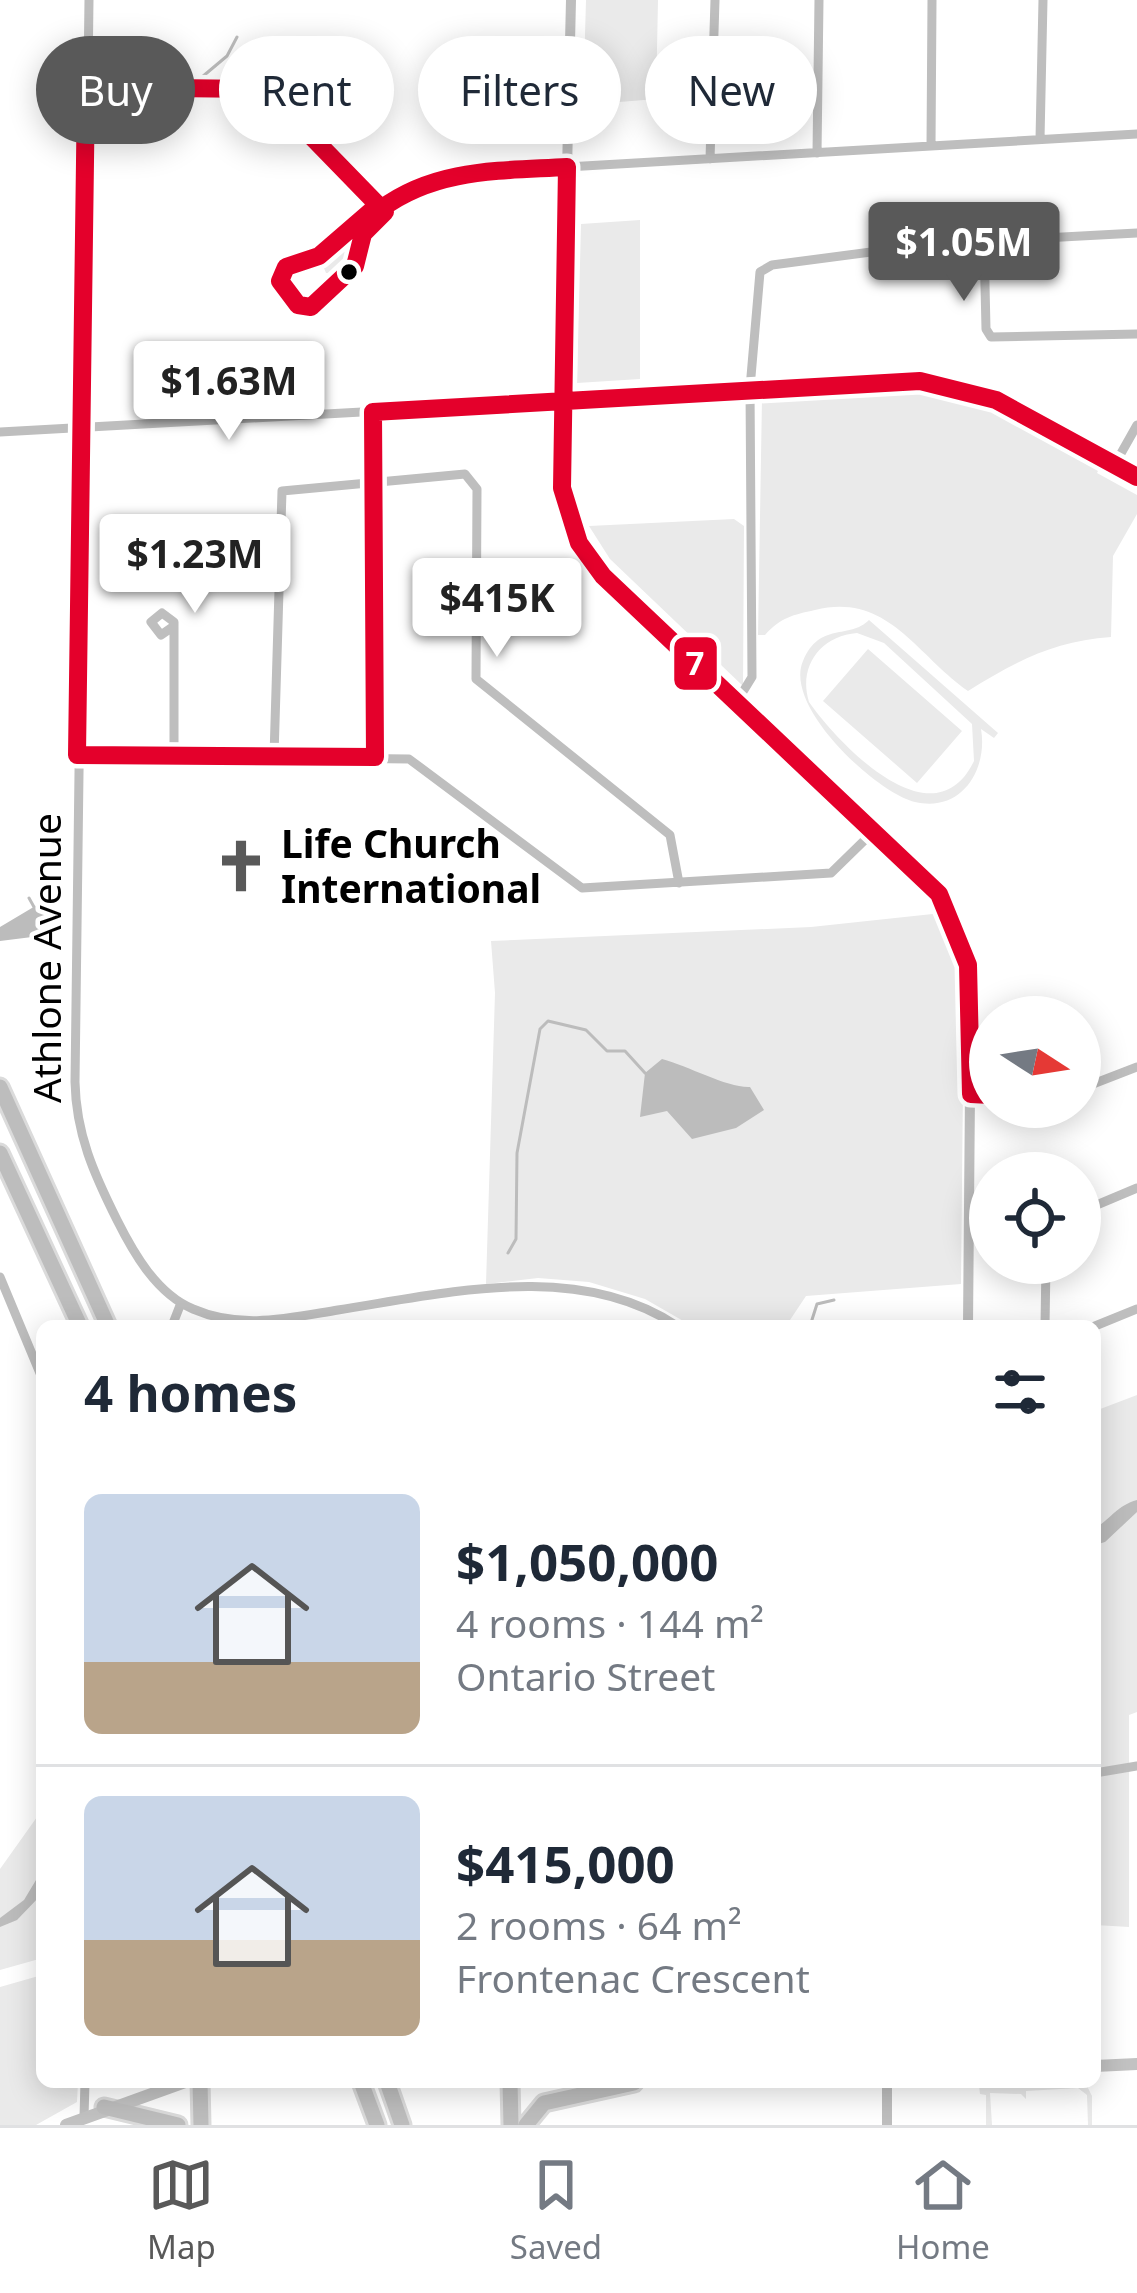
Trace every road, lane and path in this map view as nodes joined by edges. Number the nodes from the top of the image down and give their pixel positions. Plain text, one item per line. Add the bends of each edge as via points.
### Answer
1 (89, 0) edge
2 (571, 0) edge
3 (715, 0) edge
4 (819, 0) edge
5 (932, 0) edge
6 (1043, 0) edge
7 (1137, 134) edge
8 (1040, 139) junction
9 (931, 146) junction
10 (818, 153) junction
11 (710, 159) junction
12 (566, 167) junction
13 (1137, 233) edge
14 (983, 241) junction
15 (1137, 334) edge
16 (750, 388) junction
17 (561, 400) junction
18 (373, 412) junction
19 (1137, 425) edge
20 (82, 428) junction
21 (0, 432) edge
22 (1115, 464) junction
23 (1137, 477) edge
24 (376, 480) junction
25 (173, 626) dead end
26 (736, 703) junction
27 (77, 755) junction
28 (173, 756) junction
29 (274, 756) junction
30 (375, 758) junction
31 (874, 831) junction
32 (679, 884) junction
33 (972, 996) edge
34 (1137, 1067) edge
35 (1101, 1081) edge
36 (0, 1087) edge
37 (971, 1128) edge
38 (0, 1153) edge
39 (1137, 1187) edge
40 (1101, 1202) edge
41 (0, 1277) edge
42 (1046, 1284) edge
43 (181, 1303) junction
44 (1137, 1309) edge
45 (77, 1320) edge
46 (105, 1320) edge
47 (174, 1320) edge
48 (245, 1320) edge
49 (276, 1320) edge
50 (665, 1320) edge
51 (968, 1320) edge
52 (1045, 1320) edge
53 (1101, 1324) edge
54 (36, 1364) edge
55 (1137, 1766) edge
56 (1101, 1772) edge
57 (1137, 2064) edge
58 (1101, 2066) edge
59 (85, 2088) edge
60 (166, 2088) edge
61 (200, 2088) edge
62 (363, 2088) edge
63 (389, 2088) edge
64 (510, 2088) edge
65 (606, 2088) edge
66 (887, 2088) edge
67 (104, 2107) junction
68 (84, 2121) edge
69 (66, 2125) edge
70 (178, 2125) edge
71 (202, 2125) edge
72 (377, 2125) edge
73 (403, 2125) edge
74 (511, 2125) edge
75 (526, 2125) edge
76 (887, 2125) edge

1 - 20 street, Athlone Avenue
2 - 12 street
3 - 11 street
4 - 10 street
5 - 9 street
6 - 8 street
7 - 8 street
8 - 9 street
9 - 10 street
10 - 11 street
11 - 12 street
12 - 17 street
13 - 14 street
14 - 15 street via 991,336
14 - 16 street via 763,268
16 - 17 street
16 - 22 street via 952,385
16 - 26 street via 752,677
17 - 18 street
17 - 26 street via 562,488 579,543
18 - 20 street
18 - 24 street
19 - 22 street
20 - 21 street
20 - 27 street, Athlone Avenue
22 - 23 street
24 - 29 street via 295,485 280,495
24 - 30 street
24 - 32 street via 472,478 476,679 670,835
25 - 28 street
26 - 31 street
27 - 28 street
27 - 43 street, Athlone Avenue via 77,1122 127,1239
28 - 29 street
29 - 30 street
30 - 32 street via 419,763 582,888
31 - 32 street via 831,873
31 - 33 street via 939,894 962,934
34 - 35 street
36 - 46 highway
37 - 51 street
38 - 45 highway
39 - 40 street
41 - 54 street
42 - 52 street
43 - 47 street
43 - 48 street
44 - 53 street
49 - 50 street via 555,1286 632,1301
55 - 56 street
57 - 58 main road
59 - 68 street
60 - 67 main road
61 - 71 highway
62 - 72 highway
63 - 73 highway
64 - 74 highway
65 - 75 highway via 544,2103
66 - 76 street
67 - 68 main road
67 - 70 highway
68 - 69 main road

